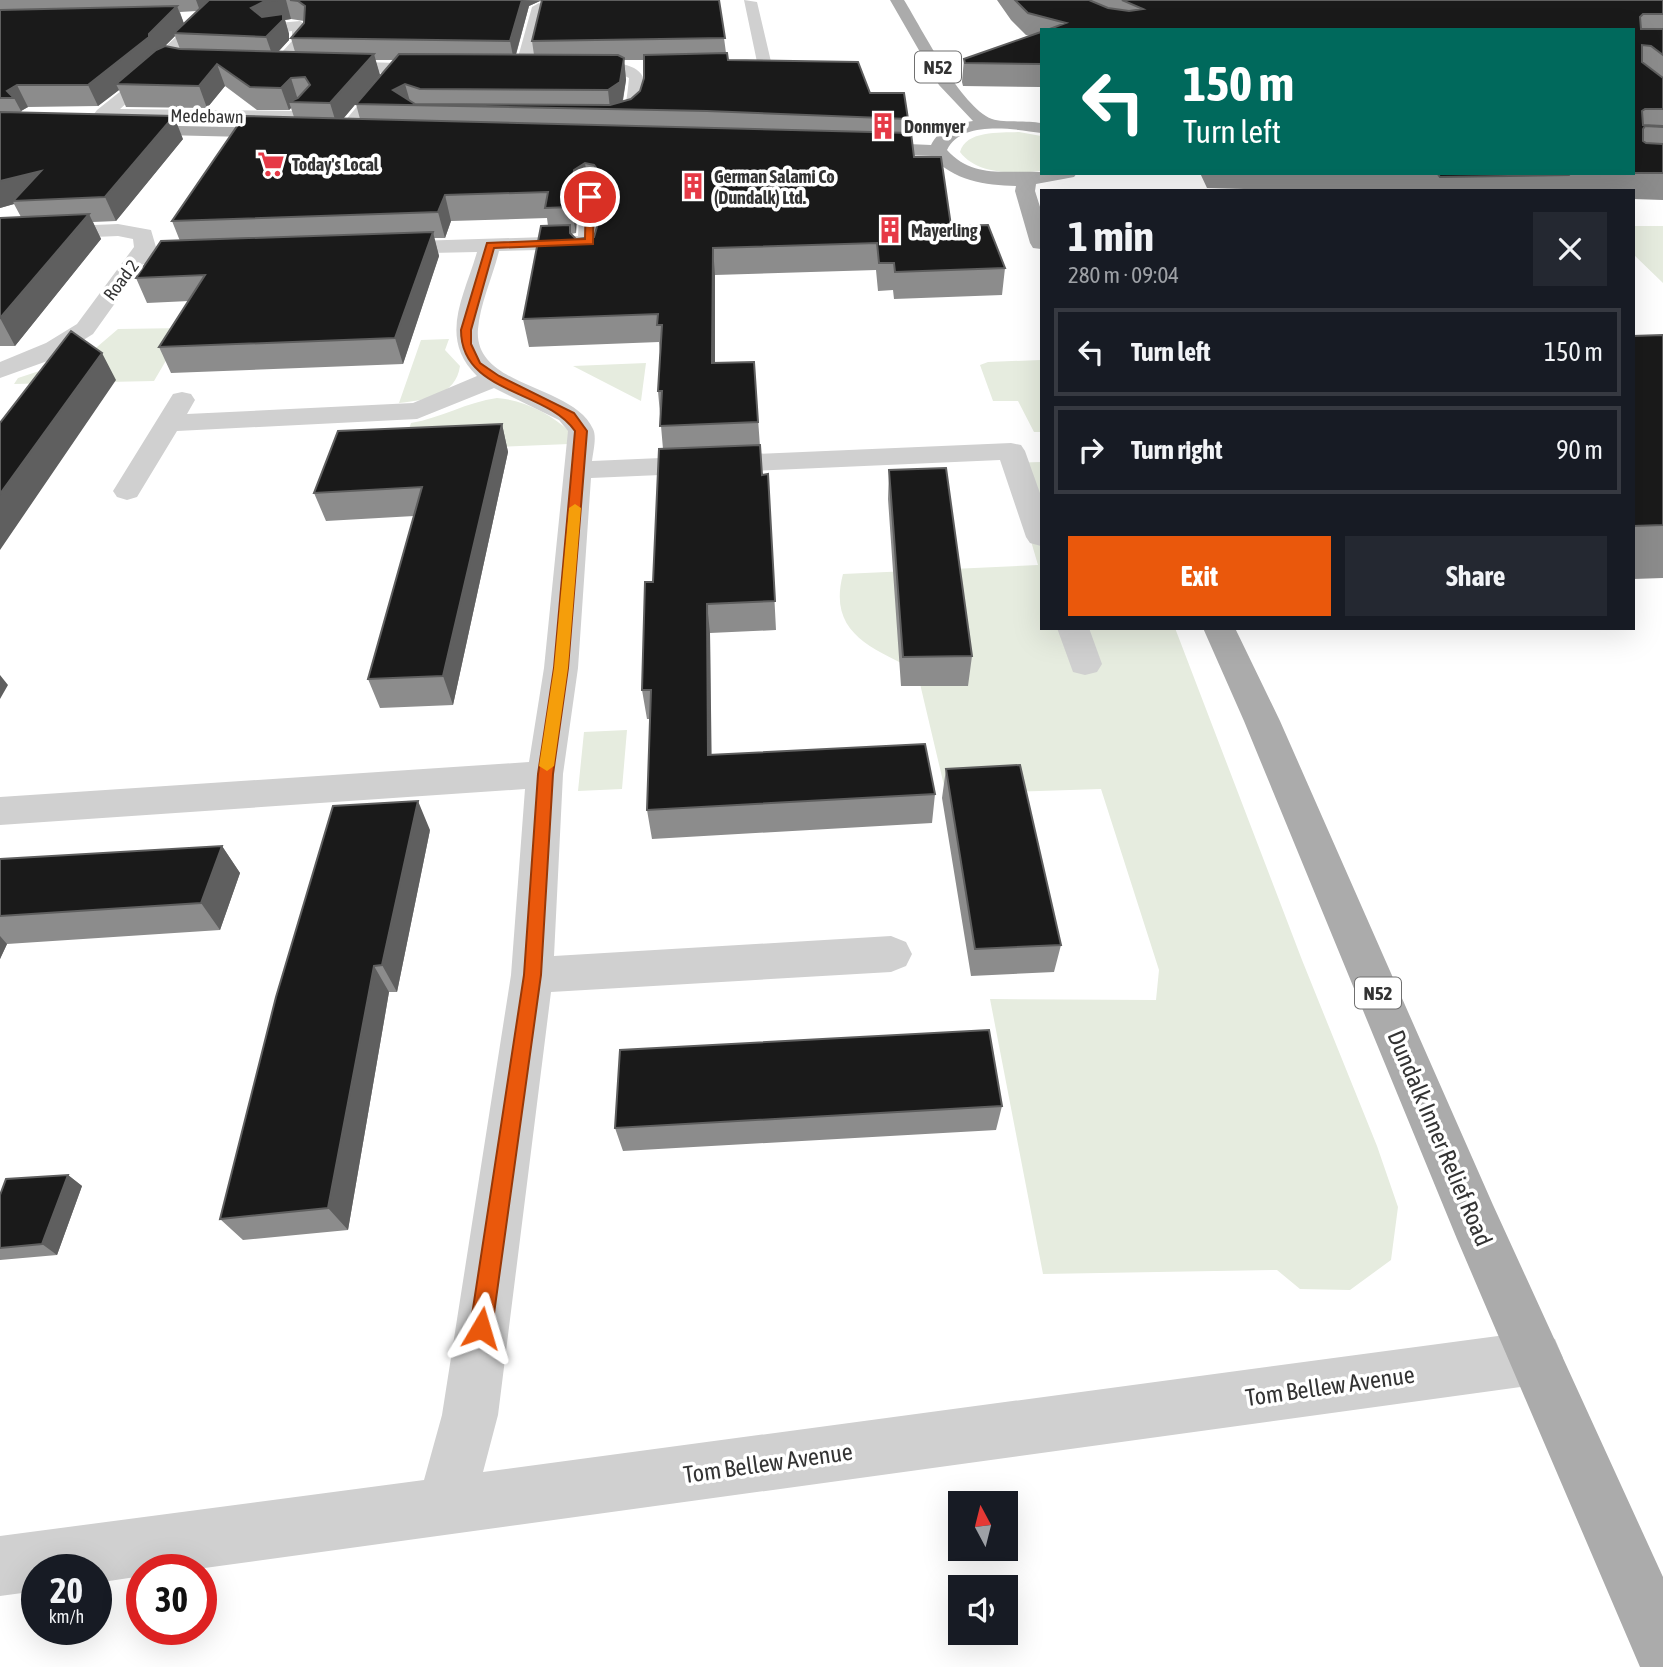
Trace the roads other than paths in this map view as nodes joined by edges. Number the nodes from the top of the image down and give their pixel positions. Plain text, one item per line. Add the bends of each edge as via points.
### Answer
1 (224, 0) edge
2 (897, 0) edge
3 (750, 2) dead end
4 (539, 6) edge
5 (177, 18) edge
6 (205, 18) junction
7 (268, 29) edge
8 (171, 60) junction
9 (227, 64) edge
10 (418, 67) edge
11 (398, 68) junction
12 (624, 69) junction
13 (649, 69) edge
14 (701, 69) edge
15 (306, 106) edge
16 (96, 119) junction
17 (580, 121) edge
18 (989, 125) junction
19 (1040, 128) edge
20 (302, 133) edge
21 (336, 134) joint
22 (370, 134) edge
23 (841, 146) edge
24 (937, 151) junction
25 (1056, 175) edge
26 (1027, 180) junction
27 (590, 197) dead end
28 (0, 235) edge
29 (1040, 240) edge
30 (490, 245) junction
31 (359, 249) edge
32 (220, 255) edge
33 (137, 258) junction
34 (0, 370) edge
35 (495, 378) junction
36 (184, 397) dead end
37 (168, 423) junction
38 (578, 470) junction
39 (127, 491) dead end
40 (1040, 534) edge
41 (1074, 630) edge
42 (1220, 630) edge
43 (1085, 664) dead end
44 (545, 774) junction
45 (0, 811) edge
46 (891, 954) dead end
47 (532, 975) junction
48 (1536, 1358) junction
49 (446, 1506) junction
50 (0, 1566) edge
51 (1663, 1647) edge

1 - 6 street
2 - 18 main road, N52 via 951,89
3 - 14 street via 764,66
4 - 12 street via 516,68
5 - 6 street
6 - 8 street via 170,51 167,56
7 - 11 street via 300,26 300,42 272,65
8 - 9 street
8 - 16 street
10 - 11 street
11 - 21 street
12 - 13 street
12 - 17 street via 637,78 635,107 628,115 612,120
15 - 16 street, Medebawn via 295,118
16 - 20 main road
18 - 19 main road
18 - 24 main road via 956,131 938,144
21 - 22 main road
23 - 24 main road
24 - 26 main road via 943,160 966,172
25 - 26 main road
26 - 29 main road via 1025,191
27 - 30 street via 589,250
28 - 33 street, Road 2 via 118,230 143,235 145,247
30 - 31 street
30 - 35 street via 466,344 476,365
32 - 33 street
33 - 34 street, Road 2 via 85,329 51,353
35 - 37 street via 417,411
35 - 38 street via 570,416 581,431
36 - 37 street
37 - 39 street
38 - 40 street via 1011,451
38 - 44 street via 561,668
41 - 43 street
42 - 48 main road, Dundalk Inner Relief Road / N52
44 - 45 street
44 - 47 street
46 - 47 street
47 - 49 street via 470,1415
48 - 49 street, Tom Bellew Avenue
48 - 51 main road, Dundalk Inner Relief Road / N52
49 - 50 street, Tom Bellew Avenue

